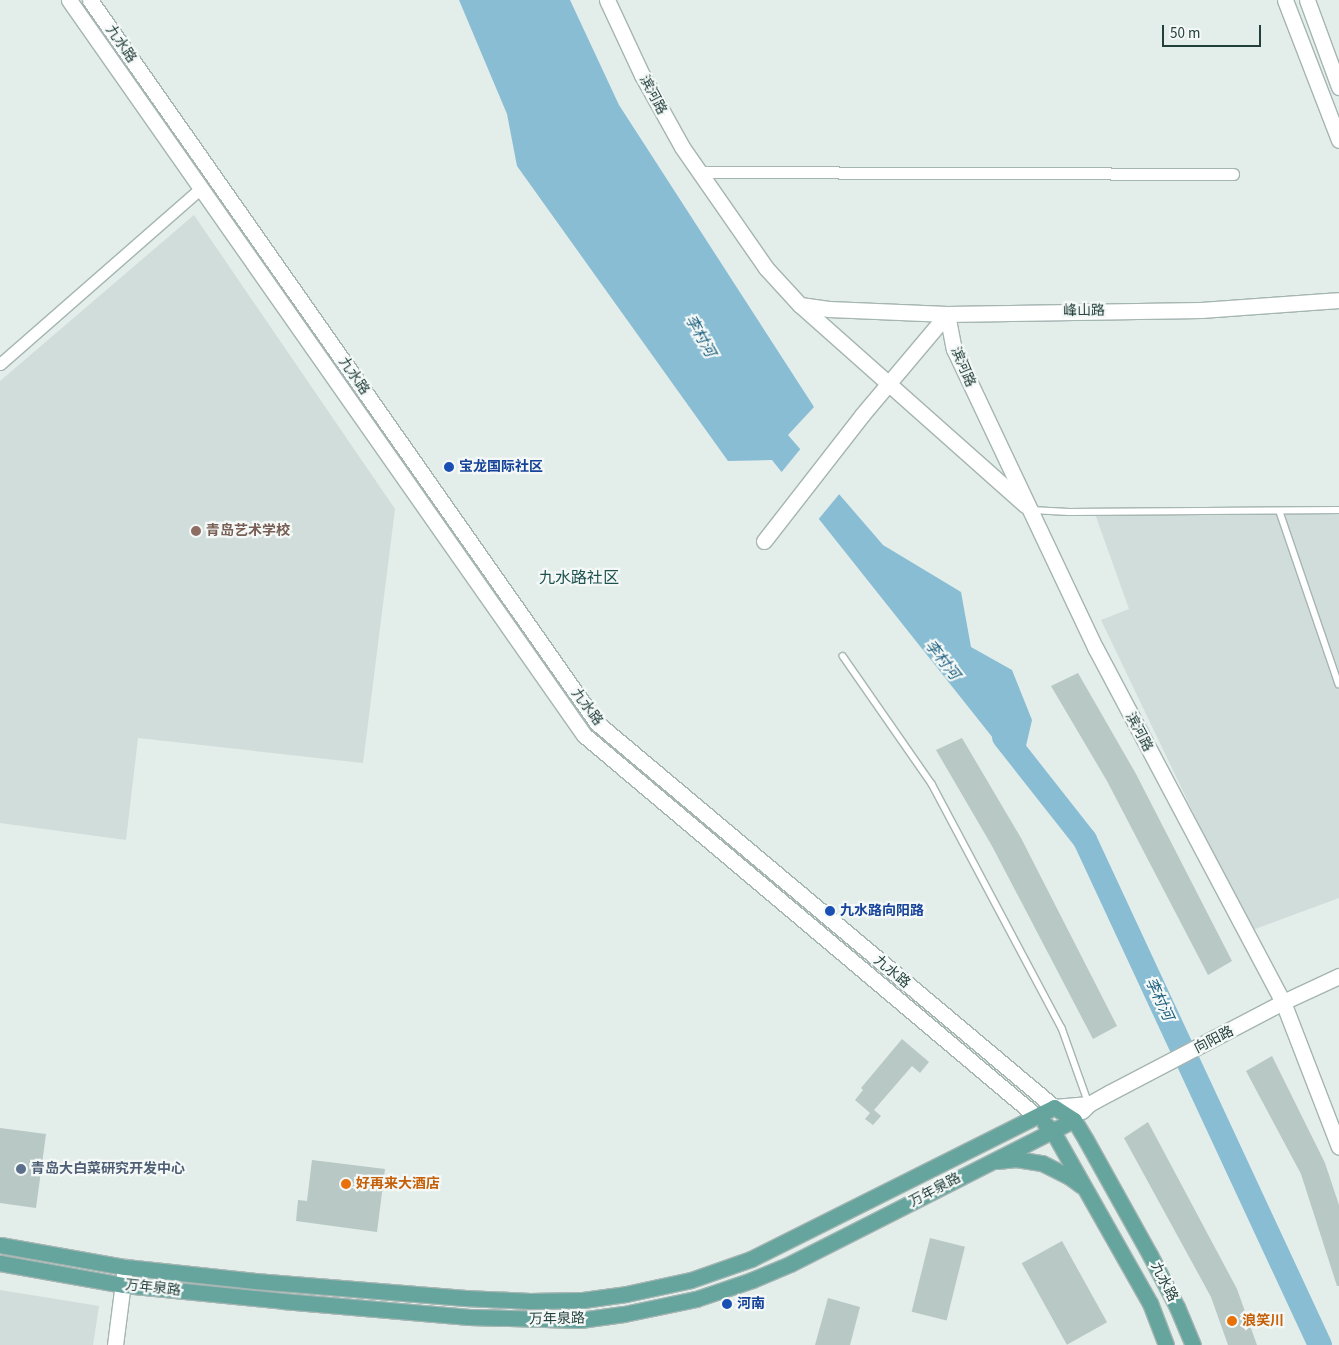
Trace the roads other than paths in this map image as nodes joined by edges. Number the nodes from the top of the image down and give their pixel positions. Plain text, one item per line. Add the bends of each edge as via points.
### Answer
1 (69, 0) edge
2 (90, 0) edge
3 (607, 0) edge
4 (1285, 0) edge
5 (1306, 0) edge
6 (1339, 87) edge
7 (1339, 140) edge
8 (699, 172) junction
9 (1233, 174) dead end
10 (201, 188) junction
11 (1339, 300) edge
12 (800, 305) junction
13 (946, 314) junction
14 (0, 364) edge
15 (888, 383) junction
16 (1030, 509) junction
17 (1339, 510) edge
18 (1280, 512) junction
19 (764, 541) dead end
20 (843, 656) dead end
21 (1339, 684) edge
22 (1339, 976) edge
23 (1283, 1002) junction
24 (1089, 1104) junction
25 (1054, 1107) junction
26 (1036, 1116) junction
27 (1074, 1120) junction
28 (1052, 1130) junction
29 (1339, 1147) edge
30 (988, 1162) junction
31 (1086, 1190) junction
32 (0, 1245) edge
33 (0, 1263) edge
34 (126, 1267) junction
35 (124, 1285) junction
36 (115, 1345) edge
37 (1166, 1345) edge
38 (1192, 1345) edge

1 - 10 main road, 九水路
2 - 25 main road, 九水路 via 597,723
3 - 8 main road, 滨河路 via 642,75
4 - 7 main road
5 - 6 main road
8 - 9 street
8 - 12 main road, 滨河路 via 766,268
10 - 14 street
10 - 26 main road, 九水路 via 584,735
11 - 13 main road, 峰山路 via 1201,310
12 - 13 main road, 峰山路
12 - 15 main road, 滨河路
13 - 15 main road
13 - 16 main road, 滨河路 via 954,349
15 - 16 main road, 滨河路
15 - 19 main road
16 - 18 lane via 1069,512
16 - 23 main road, 滨河路 via 1096,649
17 - 18 lane
18 - 21 lane
20 - 24 lane via 932,784 1062,1028
22 - 23 main road, 向阳路
23 - 24 main road, 向阳路
23 - 29 main road, 滨河路
24 - 25 main road, 向阳路
24 - 27 main road, 向阳路
25 - 26 main road, 万年泉路
25 - 27 main road, 九水路
26 - 28 main road, 九水路
26 - 34 main road, 万年泉路 via 752,1260 691,1280 626,1294 530,1302 255,1281
27 - 28 main road, 万年泉路
27 - 38 main road, 九水路 via 1155,1264
28 - 30 main road, 万年泉路
28 - 31 main road, 九水路
30 - 31 main road via 1016,1159 1042,1163 1068,1176
30 - 35 main road, 万年泉路 via 790,1264 696,1299 624,1314 580,1320 479,1318
31 - 37 main road, 九水路 via 1150,1302
32 - 34 main road, 万年泉路
33 - 35 main road, 万年泉路
34 - 35 main road
35 - 36 main road

